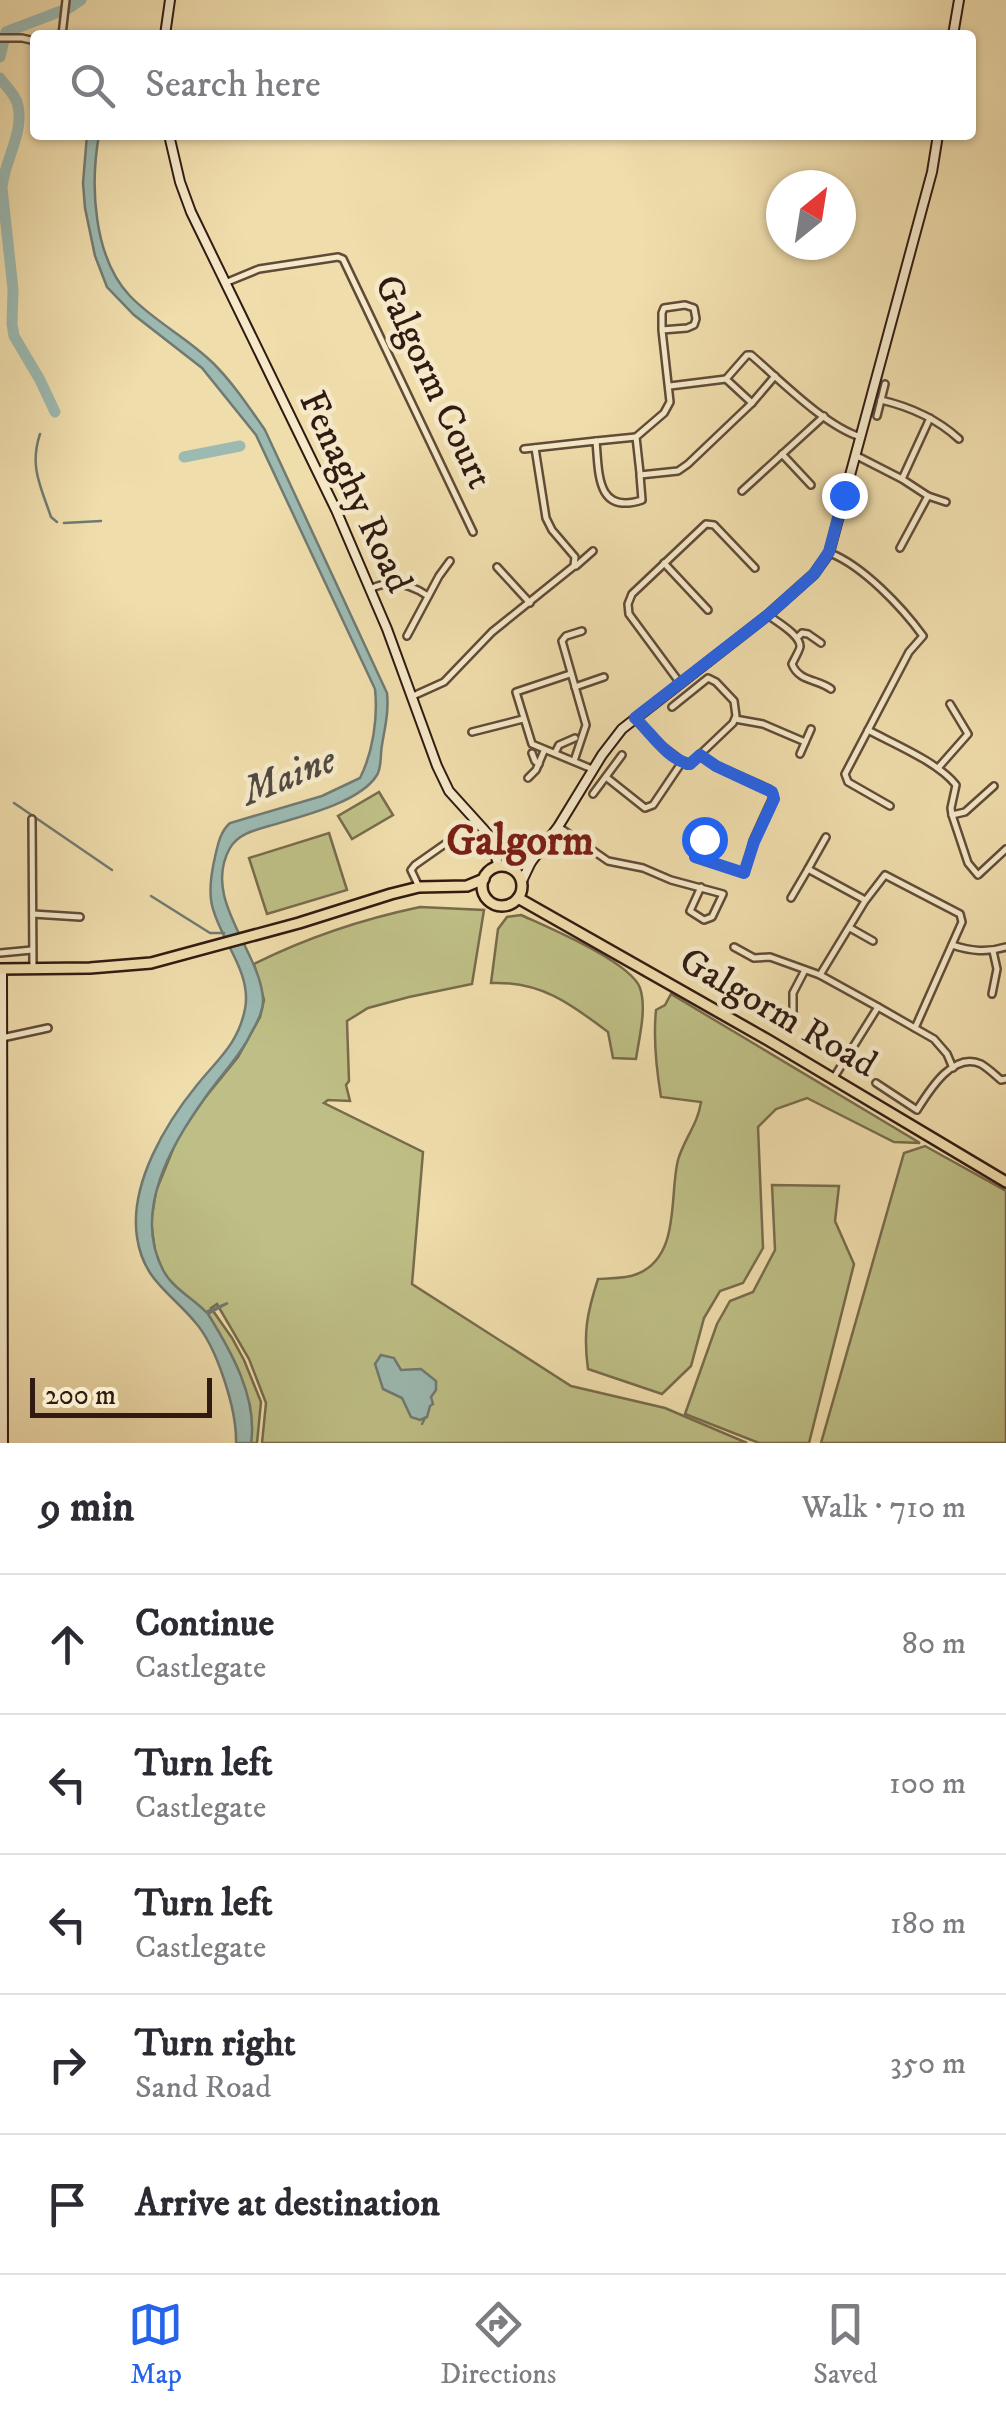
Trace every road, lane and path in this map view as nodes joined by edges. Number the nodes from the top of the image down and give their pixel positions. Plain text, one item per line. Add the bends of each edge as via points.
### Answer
1 (170, 0) edge
2 (959, 0) edge
3 (166, 30) edge
4 (955, 30) edge
5 (2, 38) edge
6 (30, 41) edge
7 (171, 140) edge
8 (937, 140) edge
9 (225, 283) junction
10 (662, 330) junction
11 (775, 376) junction
12 (726, 378) junction
13 (885, 384) dead end
14 (670, 386) junction
15 (881, 400) junction
16 (752, 403) junction
17 (824, 416) junction
18 (877, 416) dead end
19 (930, 418) junction
20 (636, 436) junction
21 (861, 437) junction
22 (959, 439) dead end
23 (596, 441) junction
24 (536, 448) junction
25 (524, 449) dead end
26 (782, 454) junction
27 (857, 456) junction
28 (640, 475) junction
29 (902, 479) junction
30 (811, 484) dead end
31 (742, 490) dead end
32 (928, 496) junction
33 (946, 502) dead end
34 (474, 532) dead end
35 (900, 548) dead end
36 (592, 551) dead end
37 (829, 552) junction
38 (450, 561) dead end
39 (664, 564) junction
40 (496, 566) dead end
41 (755, 568) dead end
42 (568, 573) junction
43 (370, 589) junction
44 (428, 597) junction
45 (530, 604) junction
46 (708, 610) dead end
47 (768, 615) junction
48 (582, 631) dead end
49 (407, 636) dead end
50 (797, 638) junction
51 (820, 644) dead end
52 (570, 674) junction
53 (604, 676) dead end
54 (680, 684) junction
55 (575, 687) junction
56 (832, 690) dead end
57 (413, 696) junction
58 (950, 704) dead end
59 (672, 707) dead end
60 (524, 718) junction
61 (635, 718) junction
62 (736, 719) junction
63 (810, 729) dead end
64 (868, 730) junction
65 (472, 732) dead end
66 (575, 738) dead end
67 (805, 742) junction
68 (544, 751) junction
69 (532, 753) dead end
70 (555, 754) junction
71 (800, 754) dead end
72 (622, 755) dead end
73 (700, 755) junction
74 (574, 761) junction
75 (682, 762) junction
76 (539, 764) junction
77 (937, 768) junction
78 (593, 770) junction
79 (528, 778) dead end
80 (606, 778) junction
81 (994, 786) dead end
82 (593, 794) dead end
83 (890, 806) dead end
84 (952, 815) junction
85 (32, 819) dead end
86 (479, 824) junction
87 (558, 826) junction
88 (826, 837) dead end
89 (704, 839) dead end
90 (1004, 853) edge
91 (532, 862) junction
92 (498, 866) junction
93 (510, 868) junction
94 (808, 869) junction
95 (484, 879) junction
96 (522, 881) junction
97 (468, 886) junction
98 (701, 887) junction
99 (419, 888) junction
100 (486, 898) junction
101 (518, 898) junction
102 (791, 898) dead end
103 (865, 901) junction
104 (33, 914) junction
105 (80, 917) dead end
106 (849, 927) junction
107 (874, 941) dead end
108 (952, 945) junction
109 (734, 947) dead end
110 (1006, 947) edge
111 (33, 950) junction
112 (992, 951) junction
113 (0, 953) edge
114 (33, 968) junction
115 (1, 969) edge
116 (805, 969) junction
117 (820, 975) junction
118 (992, 994) dead end
119 (878, 1007) junction
120 (48, 1028) dead end
121 (788, 1028) dead end
122 (915, 1028) junction
123 (2, 1038) edge
124 (846, 1061) junction
125 (953, 1068) junction
126 (832, 1075) junction
127 (1006, 1079) edge
128 (876, 1083) dead end
129 (844, 1085) junction
130 (1, 1096) edge
131 (1, 1172) edge
132 (1006, 1182) edge
133 (1, 1360) edge
134 (3, 1443) edge

1 - 3 street
2 - 4 street
5 - 6 street
7 - 9 street, Fenaghy Road via 190,212
8 - 21 street
9 - 34 street, Galgorm Court via 259,269 343,258
9 - 43 street, Fenaghy Road
10 - 10 street via 664,308 694,308 694,325
10 - 14 street
11 - 12 street via 750,355
11 - 16 street
11 - 17 street
12 - 14 street
12 - 16 street
13 - 15 street
14 - 20 street via 664,413
15 - 18 street
15 - 19 street
16 - 28 street via 678,471
17 - 21 street
17 - 26 street
19 - 22 street
19 - 29 street
20 - 23 street
20 - 28 street
21 - 27 street
23 - 24 street
23 - 28 street via 601,484 610,499 642,500
24 - 25 street
24 - 42 street via 546,518 576,557
26 - 30 street
26 - 31 street
27 - 29 street
27 - 37 street
29 - 32 street
32 - 33 street
32 - 35 street
36 - 42 street
37 - 47 street
37 - 64 street via 862,570 923,636
38 - 44 street
39 - 41 street via 710,524
39 - 46 street
39 - 54 street via 632,594 629,614
40 - 45 street
42 - 45 street
43 - 44 street via 397,582
43 - 57 street, Fenaghy Road
44 - 49 street
45 - 57 street via 444,682
47 - 50 street
47 - 54 street
48 - 52 street via 562,641
50 - 51 street via 806,633
50 - 56 street via 794,670
52 - 55 street
52 - 60 street via 516,692
53 - 55 street
54 - 61 street
55 - 74 street via 586,725
57 - 86 street, Fenaghy Road via 449,791
58 - 77 street via 968,734
59 - 62 street via 711,678 736,705
60 - 65 street
60 - 68 street via 532,744
61 - 75 street
61 - 78 street
62 - 67 street
62 - 73 street
63 - 67 street
64 - 77 street
64 - 83 street via 846,778
66 - 70 street via 559,744
67 - 71 street
68 - 70 street
68 - 76 street
69 - 76 street
70 - 74 street
72 - 80 street
73 - 75 street
73 - 89 street via 774,795 744,873 695,857
74 - 78 street
75 - 80 street via 645,808
76 - 79 street
77 - 84 street via 956,786
78 - 87 street
80 - 82 street
81 - 84 street
84 - 90 street via 978,875
85 - 104 street
86 - 92 street, Fenaghy Road
86 - 99 street via 415,865
87 - 91 street
87 - 98 street via 608,861
88 - 94 street
91 - 93 street
91 - 96 street
92 - 93 main road
92 - 95 main road
93 - 96 main road
94 - 102 street
94 - 103 street
95 - 97 main road
95 - 100 main road
96 - 101 main road
97 - 99 main road
97 - 100 main road
98 - 98 street via 690,911 704,920 723,894
99 - 114 main road via 151,963
100 - 101 main road via 502,906
101 - 126 main road, Galgorm Road
103 - 106 street
103 - 108 street via 885,875 960,914
104 - 105 street
104 - 111 street
106 - 107 street
106 - 117 street
108 - 112 street
108 - 122 street
109 - 116 street
110 - 112 street
111 - 113 street
111 - 114 street
112 - 118 street
114 - 115 main road
115 - 123 street
116 - 117 street
116 - 121 street
117 - 119 street
119 - 122 street
119 - 124 street
120 - 123 street
122 - 125 street via 941,1046
123 - 130 street
124 - 126 street
124 - 129 street
125 - 127 street via 977,1062
125 - 128 street via 916,1110
126 - 129 main road, Galgorm Road
129 - 132 main road, Galgorm Road
130 - 131 street
131 - 133 street
133 - 134 street

